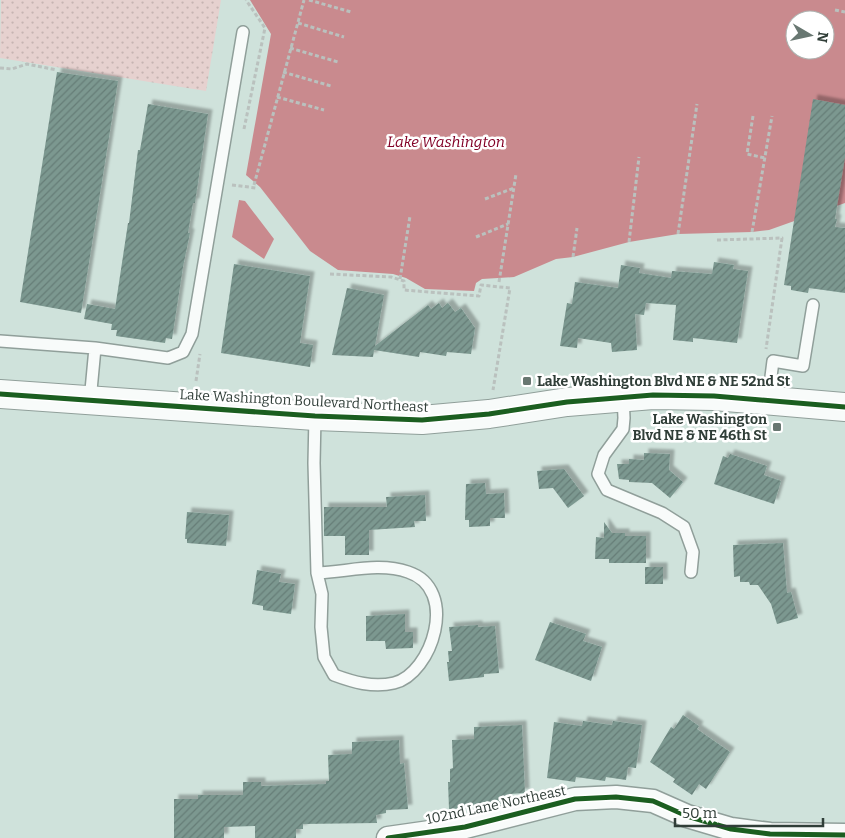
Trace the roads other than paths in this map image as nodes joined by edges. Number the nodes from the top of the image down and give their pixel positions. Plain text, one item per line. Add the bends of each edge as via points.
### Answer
1 (243, 32) dead end
2 (813, 304) dead end
3 (0, 341) edge
4 (95, 348) junction
5 (0, 394) edge
6 (623, 396) junction
7 (768, 400) junction
8 (90, 401) junction
9 (845, 407) edge
10 (315, 416) junction
11 (691, 572) dead end
12 (317, 573) junction
13 (845, 834) edge
14 (388, 838) edge

1 - 4 lane via 192,334 183,352 168,358
2 - 7 lane via 803,366 773,361
3 - 4 lane
4 - 8 lane
5 - 8 main road, Lake Washington Boulevard Northeast
6 - 7 main road, Lake Washington Boulevard Northeast via 714,396
6 - 10 main road, Lake Washington Boulevard Northeast via 422,420
6 - 11 lane via 623,429 604,455 598,474 607,490 662,513 684,527 693,552
7 - 9 main road, Lake Washington Boulevard Northeast
8 - 10 main road, Lake Washington Boulevard Northeast
10 - 12 lane
12 - 12 lane via 390,568 410,572 430,586 437,611 436,627 422,661 412,674 396,683 382,685 359,684 334,675 324,657 322,594
13 - 14 street, 102nd Lane Northeast via 770,834 731,829 687,816 653,801 616,797 575,799 465,826

